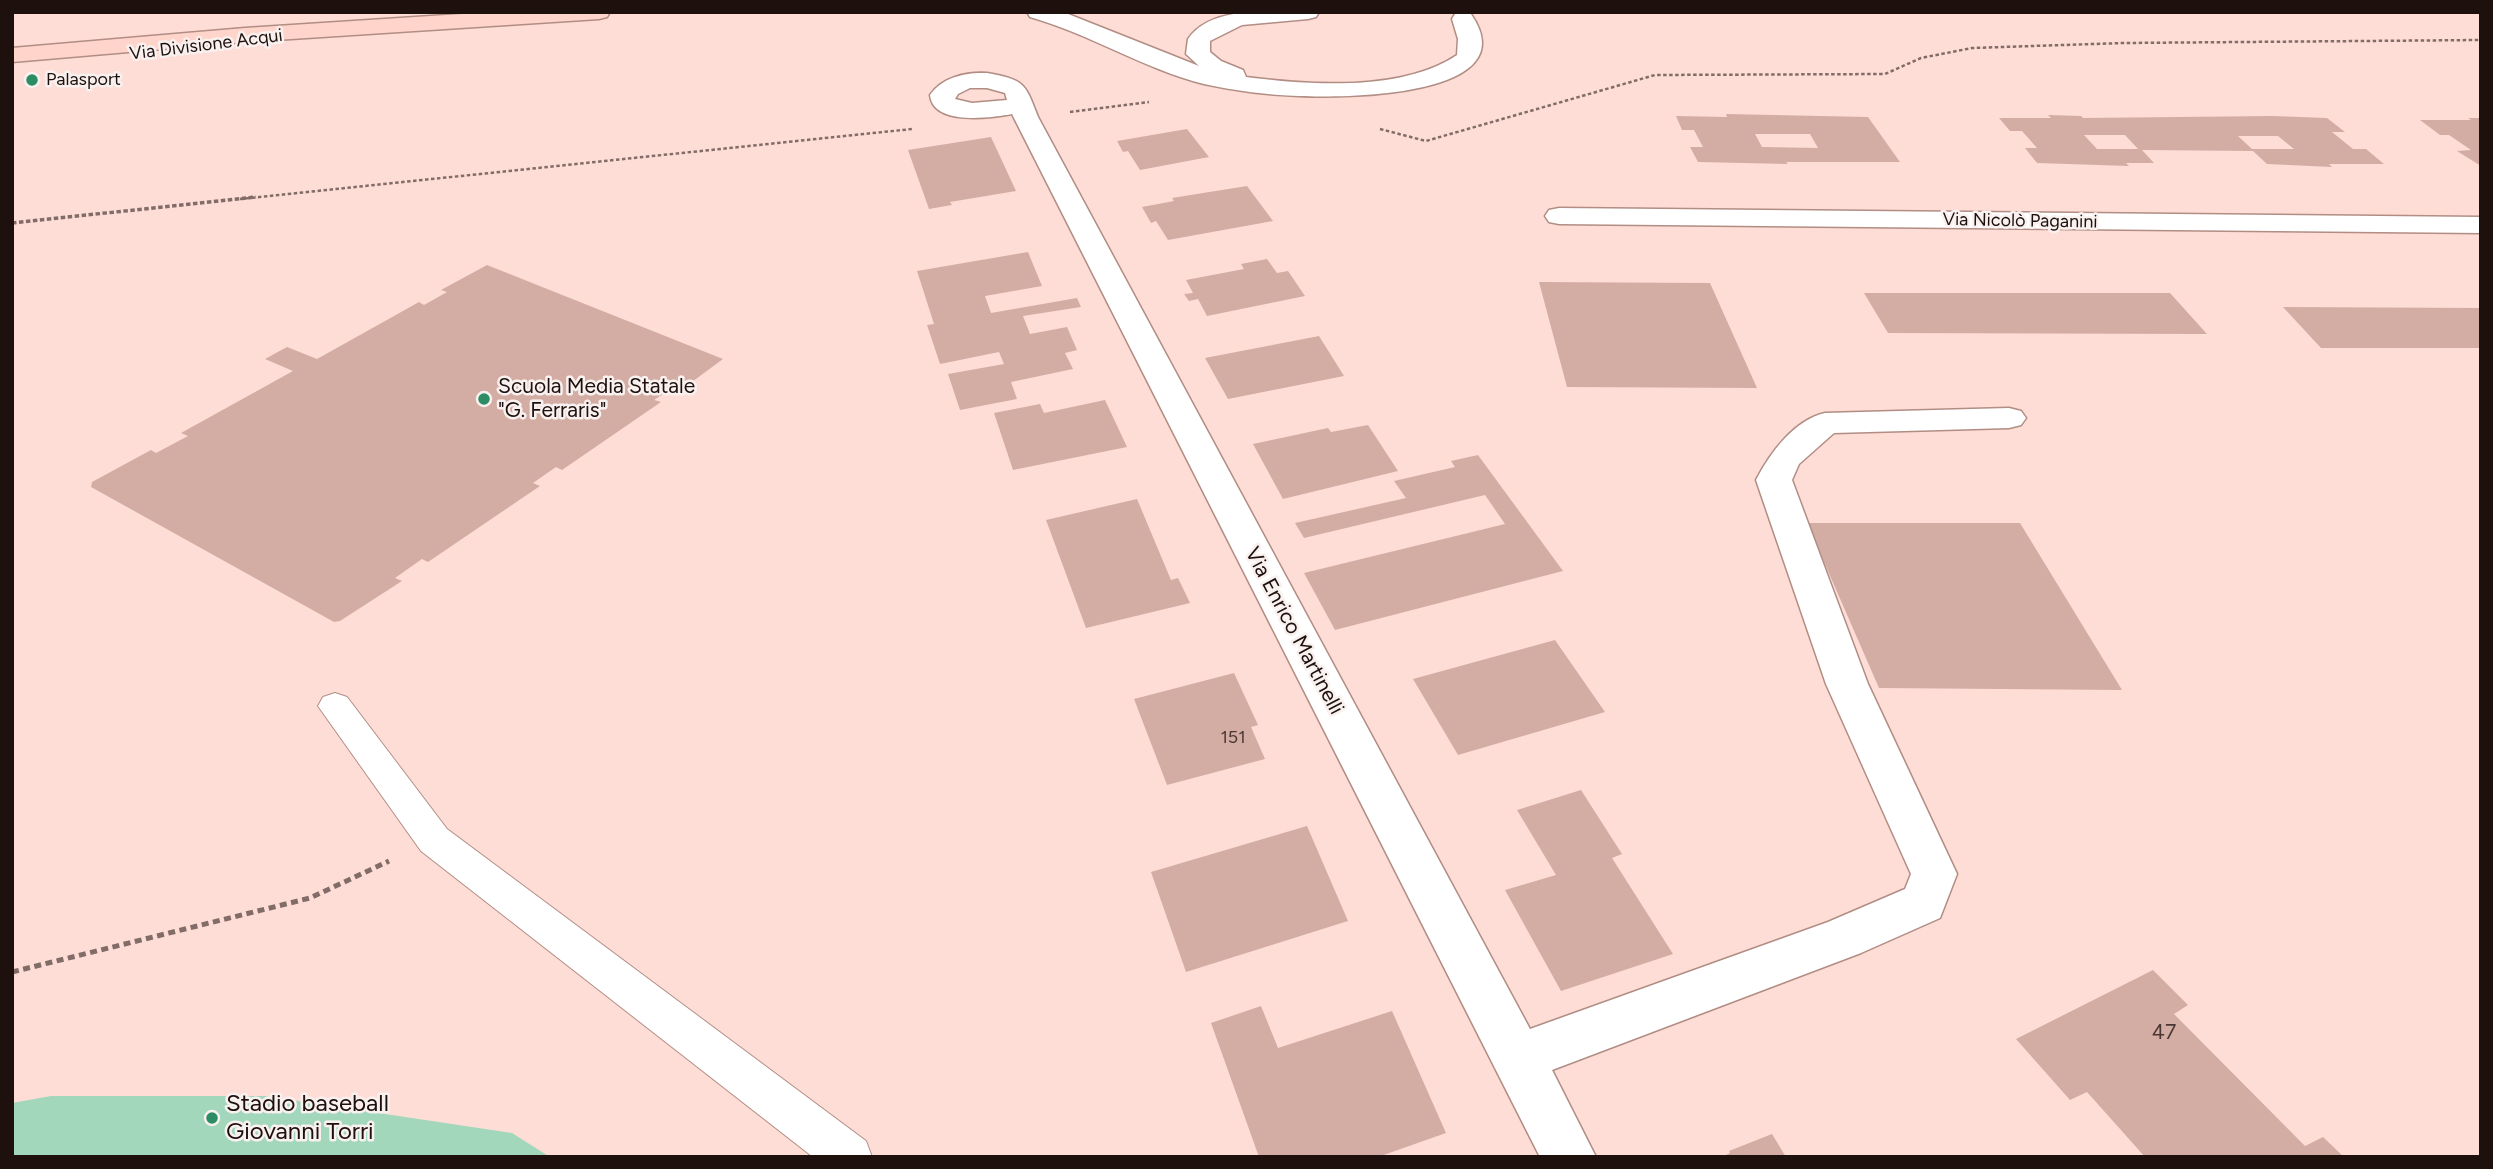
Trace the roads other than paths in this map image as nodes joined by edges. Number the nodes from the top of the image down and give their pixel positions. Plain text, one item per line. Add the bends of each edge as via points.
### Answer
1 (599, 12) edge
2 (1038, 12) edge
3 (1308, 12) edge
4 (499, 15) edge
5 (1463, 19) dead end
6 (317, 31) junction
7 (12, 55) edge
8 (12, 67) edge
9 (1341, 88) junction
10 (1023, 111) road end
11 (1559, 216) dead end
12 (2481, 225) edge
13 (2009, 418) dead end
14 (335, 706) dead end
15 (1518, 1058) junction
16 (850, 1157) edge
17 (1569, 1157) edge

1 - 4 main road, Via Divisione Acqui
2 - 9 street via 1225,82
3 - 9 street via 1253,16 1223,24 1199,39 1198,54 1238,76
4 - 6 main road, Via Divisione Acqui
5 - 9 street via 1471,45 1466,59 1449,72 1394,86
6 - 7 main road, Via Divisione Acqui
6 - 8 main road, Via Divisione Acqui
10 - 15 street, Via Enrico Martinelli
11 - 12 street, Via Nicolò Paganini
13 - 15 street via 1825,423 1784,459 1774,480 1847,684 1934,874 1923,902 1844,938
14 - 16 lane via 434,840
15 - 17 street, Via Enrico Martinelli

